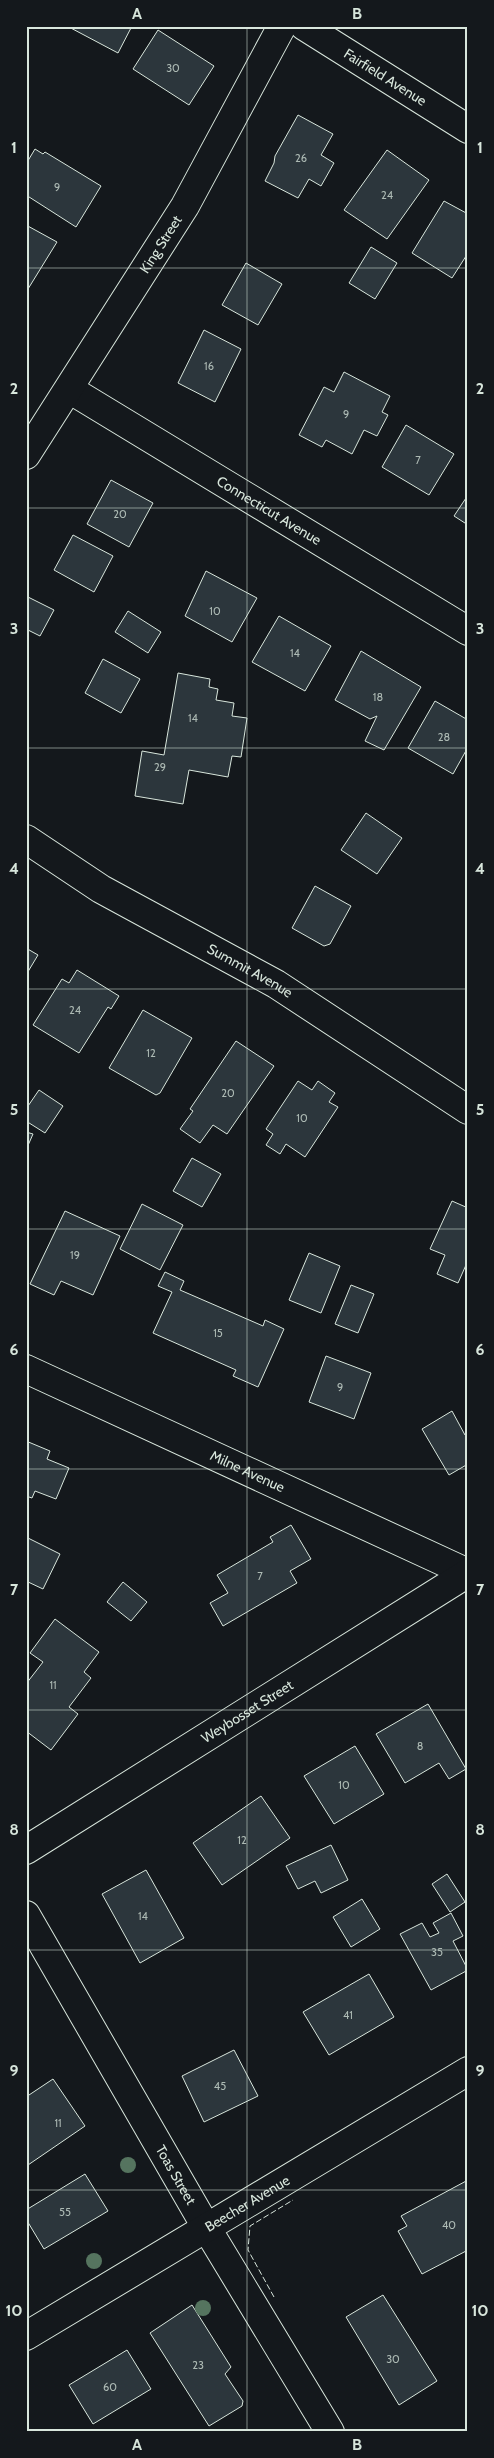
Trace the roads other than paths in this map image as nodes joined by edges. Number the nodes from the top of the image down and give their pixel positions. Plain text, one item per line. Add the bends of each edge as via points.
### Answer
1 (282, 26) edge
2 (304, 26) edge
3 (468, 129) edge
4 (69, 389) junction
5 (26, 455) edge
6 (468, 631) edge
7 (26, 839) edge
8 (468, 1110) edge
9 (26, 1369) edge
10 (468, 1573) edge
11 (33, 1839) edge
12 (26, 1915) edge
13 (468, 2071) edge
14 (206, 2227) junction
15 (26, 2336) edge
16 (330, 2432) edge

1 - 4 street, King Street via 185,206
2 - 3 street, Fairfield Avenue
4 - 5 street, King Street
4 - 6 street, Connecticut Avenue
7 - 8 street, Summit Avenue via 101,889 276,984
9 - 10 street, Milne Avenue
10 - 11 street, Weybosset Street
12 - 14 street, Toas Street
13 - 14 street, Beecher Avenue
14 - 15 street, Beecher Avenue
14 - 16 street, Toas Street

